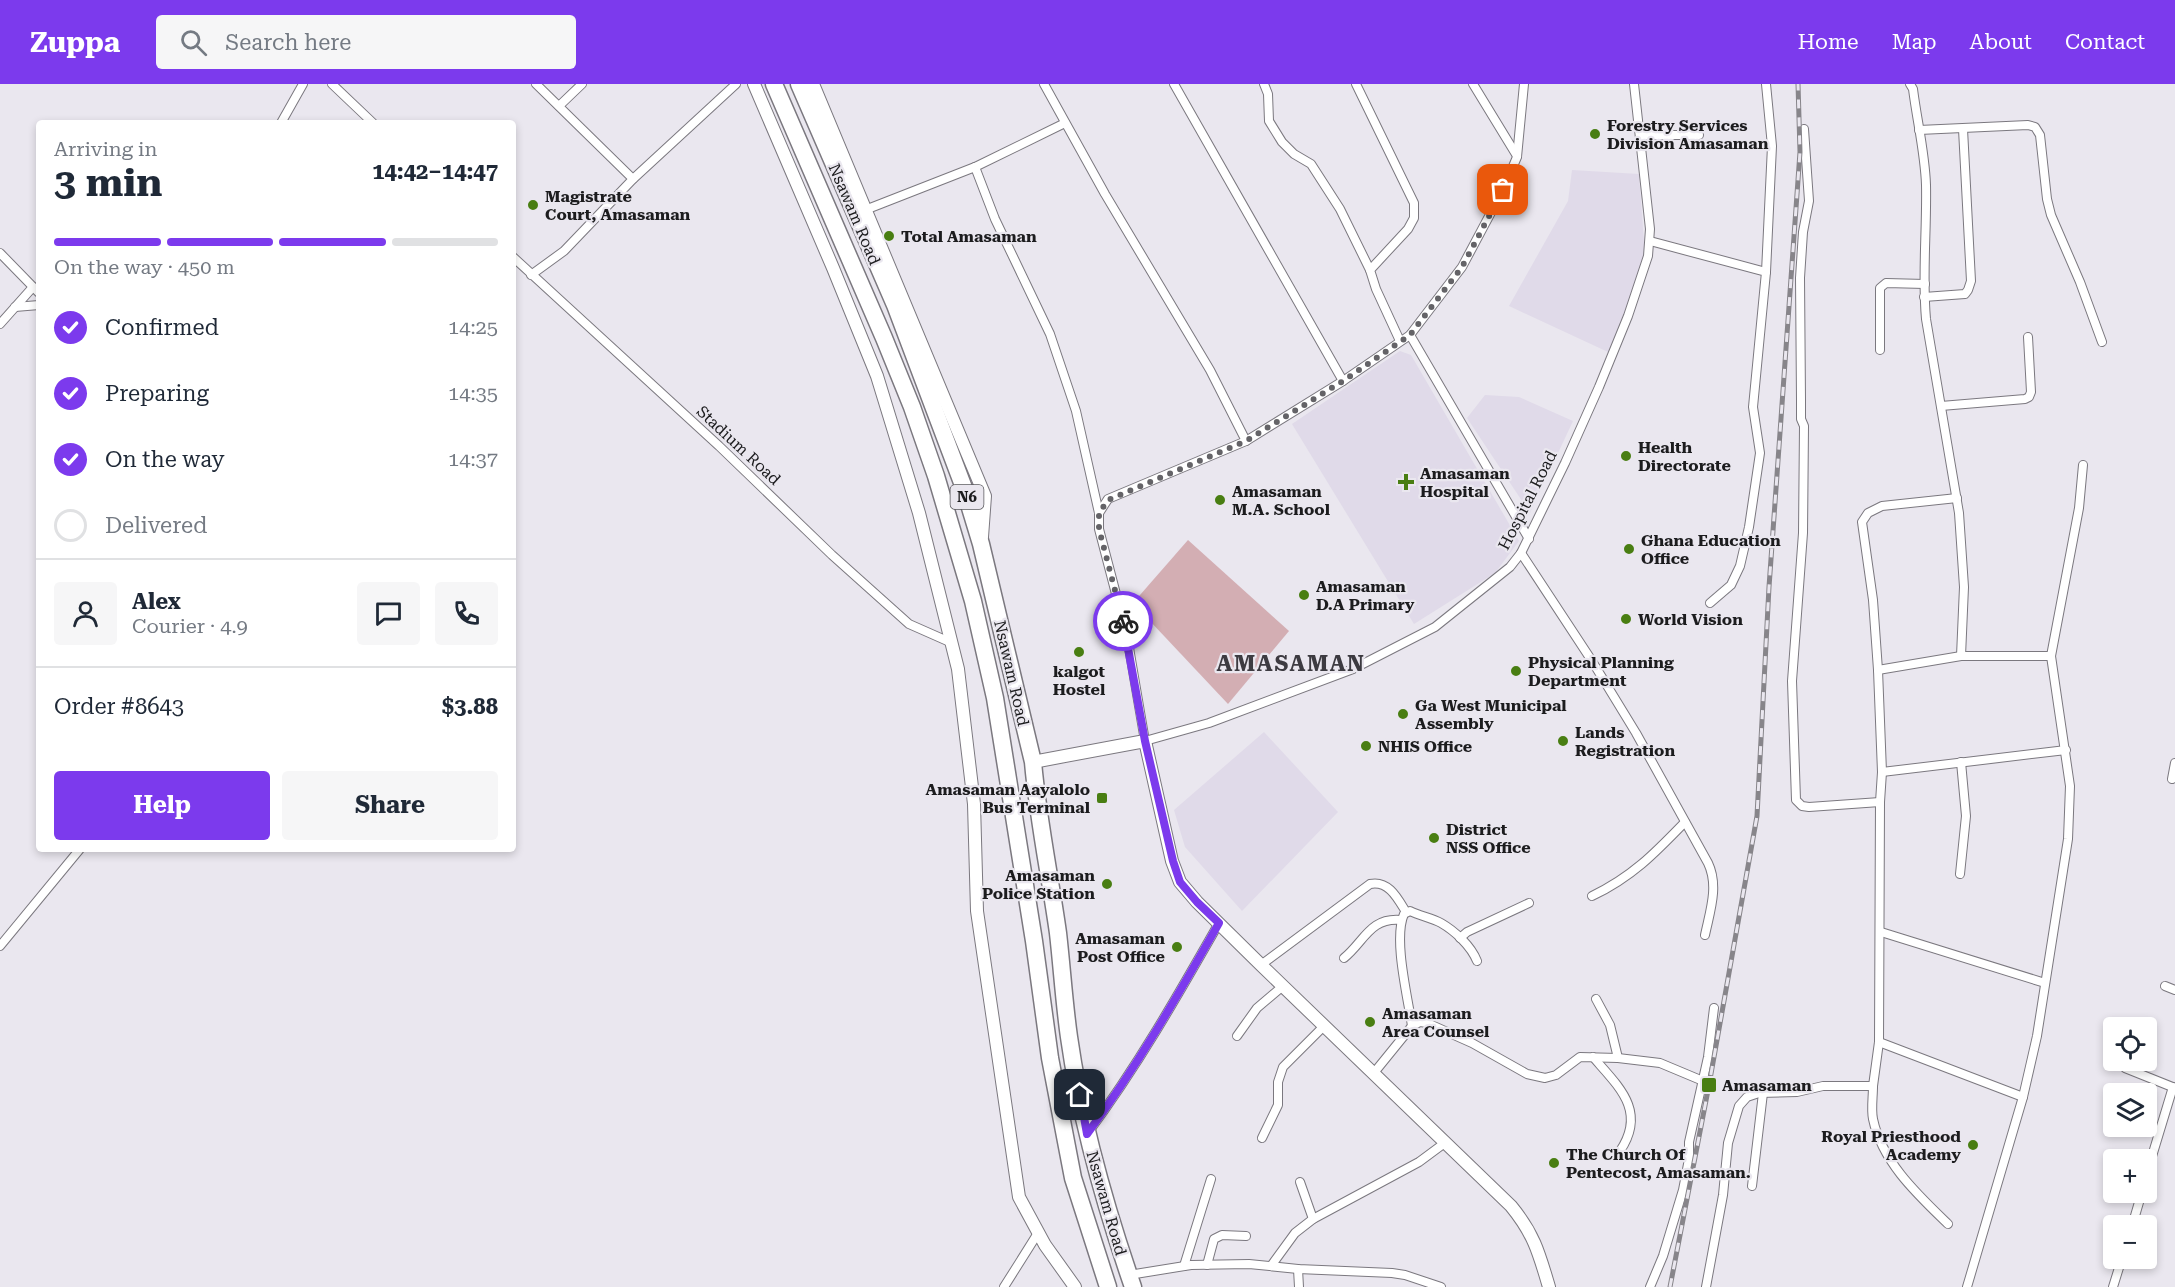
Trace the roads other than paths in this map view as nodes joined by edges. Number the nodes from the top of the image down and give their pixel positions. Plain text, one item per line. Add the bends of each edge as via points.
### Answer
1 (303, 84) edge
2 (332, 84) edge
3 (536, 84) edge
4 (582, 84) edge
5 (736, 84) edge
6 (754, 84) edge
7 (774, 84) edge
8 (800, 84) edge
9 (813, 84) edge
10 (1044, 84) edge
11 (1174, 84) edge
12 (1264, 84) edge
13 (1356, 84) edge
14 (1473, 84) edge
15 (1524, 84) edge
16 (1634, 84) edge
17 (1766, 84) edge
18 (1923, 84) edge
19 (1911, 87) edge
20 (559, 106) junction
21 (283, 120) edge
22 (370, 120) edge
23 (1065, 123) junction
24 (1804, 129) dead end
25 (1963, 129) junction
26 (1919, 130) junction
27 (1640, 135) junction
28 (1699, 135) dead end
29 (1517, 157) junction
30 (975, 167) junction
31 (633, 179) junction
32 (865, 210) junction
33 (1650, 241) junction
34 (0, 253) edge
35 (516, 260) edge
36 (1370, 270) junction
37 (1766, 272) junction
38 (531, 275) junction
39 (1925, 284) junction
40 (36, 290) edge
41 (1924, 297) junction
42 (36, 305) edge
43 (15, 307) junction
44 (0, 324) edge
45 (1410, 335) junction
46 (2028, 337) dead end
47 (1400, 342) junction
48 (2102, 342) dead end
49 (1880, 350) dead end
50 (1343, 381) junction
51 (1941, 406) junction
52 (1246, 441) junction
53 (2083, 465) dead end
54 (1957, 498) junction
55 (1099, 513) junction
56 (1529, 539) junction
57 (981, 544) junction
58 (1521, 553) junction
59 (1710, 603) dead end
60 (952, 643) junction
61 (1961, 656) junction
62 (2051, 656) junction
63 (1878, 670) junction
64 (1145, 741) junction
65 (2066, 750) junction
66 (1033, 762) junction
67 (1961, 762) junction
68 (2175, 763) edge
69 (1882, 772) junction
70 (2172, 779) dead end
71 (1880, 802) junction
72 (1685, 822) junction
73 (78, 852) edge
74 (1960, 874) dead end
75 (1592, 896) dead end
76 (1529, 903) dead end
77 (1404, 916) junction
78 (1219, 923) junction
79 (1881, 932) junction
80 (1705, 935) dead end
81 (1460, 938) junction
82 (0, 946) edge
83 (1344, 958) dead end
84 (1477, 961) dead end
85 (1260, 965) junction
86 (2045, 983) junction
87 (1283, 986) junction
88 (2165, 986) dead end
89 (2175, 990) edge
90 (1596, 999) dead end
91 (1714, 1008) dead end
92 (1324, 1026) junction
93 (1412, 1026) junction
94 (1237, 1036) dead end
95 (1879, 1042) junction
96 (1593, 1057) junction
97 (1618, 1058) junction
98 (2133, 1071) edge
99 (1373, 1074) junction
100 (1703, 1081) junction
101 (1873, 1086) junction
102 (2174, 1087) edge
103 (1763, 1093) junction
104 (2023, 1096) junction
105 (1087, 1134) junction
106 (1262, 1138) dead end
107 (1446, 1142) junction
108 (2154, 1149) edge
109 (1620, 1151) dead end
110 (1211, 1179) dead end
111 (1300, 1182) dead end
112 (1752, 1186) dead end
113 (1313, 1219) junction
114 (1948, 1224) dead end
115 (1038, 1233) junction
116 (1246, 1236) dead end
117 (1207, 1265) junction
118 (1184, 1266) junction
119 (1271, 1266) junction
120 (1298, 1269) junction
121 (2119, 1269) edge
122 (1131, 1281) edge
123 (1004, 1287) edge
124 (1075, 1287) edge
125 (1108, 1287) edge
126 (1299, 1287) edge
127 (1441, 1287) edge
128 (1549, 1287) edge
129 (1650, 1287) edge
130 (1707, 1287) edge
131 (1967, 1287) edge
132 (2113, 1287) edge

1 - 21 street
2 - 22 street
3 - 20 street
4 - 20 street
5 - 31 street
6 - 60 main road via 877,376 919,513
7 - 125 highway, Nsawam Road / N6 via 912,407 973,601 995,698 1050,1058 1073,1178
8 - 57 highway, Nsawam Road / N6 via 917,361
9 - 32 main road
10 - 23 street
11 - 50 street
12 - 36 street via 1269,121 1282,142 1311,164
13 - 36 street via 1414,203 1414,218 1408,230
14 - 29 street
15 - 29 street
16 - 27 street, Hospital Road
17 - 37 street via 1772,146
18 - 19 street
19 - 26 street
20 - 31 street
23 - 30 street
23 - 52 street via 1210,370
24 - 71 street via 1809,201 1800,278 1804,426 1803,533 1792,708 1796,800 1809,807
25 - 26 street
25 - 41 street via 1971,281 1965,294
25 - 48 street via 2035,127 2040,135 2051,215
26 - 39 street via 1926,182
27 - 28 street
27 - 33 street, Hospital Road
29 - 45 street via 1462,267
30 - 32 street
30 - 55 street via 995,219 1050,334 1076,411
31 - 38 street via 564,250
32 - 57 main road via 985,496
33 - 37 street
33 - 56 street, Hospital Road via 1641,281 1599,387
34 - 40 street
35 - 38 street, Stadium Road
36 - 47 street
37 - 59 street via 1753,407 1760,453 1749,527 1731,585
38 - 60 street, Stadium Road via 909,624
39 - 41 street
39 - 49 street via 1886,283 1880,288
40 - 43 street
41 - 51 street
42 - 43 street
43 - 44 street
45 - 47 street
45 - 56 street
46 - 51 street via 2029,397
47 - 50 street
50 - 52 street
51 - 54 street
52 - 55 street via 1108,500
53 - 62 street via 2079,508
54 - 61 street via 1964,587
54 - 63 street via 1882,506 1868,513 1862,522
55 - 64 street via 1099,529 1127,636
56 - 58 street, Hospital Road
57 - 66 highway, Nsawam Road / N6
58 - 64 street, Hospital Road via 1510,567 1435,627 1353,669 1209,723
58 - 72 street via 1598,670
60 - 115 main road via 974,804 977,911 1000,1076 1019,1197
61 - 62 street
61 - 63 street
62 - 65 street
63 - 69 street
64 - 66 main road, Hospital Road
64 - 78 main road via 1180,882
65 - 67 street
65 - 86 street via 2070,786 2068,839
66 - 105 highway, Nsawam Road / N6 via 1069,1037
67 - 69 street
67 - 74 street via 1966,816
68 - 70 street
69 - 71 street
71 - 79 street
72 - 75 street via 1646,862
72 - 80 street via 1713,872
73 - 82 street
76 - 81 street
77 - 81 street via 1410,911 1441,923
77 - 83 street via 1370,928
77 - 85 street via 1389,888 1380,883 1370,884
77 - 93 street via 1401,945
78 - 85 main road
78 - 105 street via 1162,1023
79 - 86 street
79 - 95 street
81 - 84 street
85 - 87 main road
86 - 104 street
87 - 92 main road
87 - 94 street via 1257,1008
88 - 89 street
90 - 97 street via 1610,1025
91 - 100 street
92 - 99 main road
92 - 106 street via 1283,1067 1278,1082 1278,1105
93 - 96 street via 1427,1023 1527,1074 1545,1078 1556,1075 1580,1057
93 - 99 street
95 - 101 street
95 - 104 street
96 - 97 street
96 - 109 street via 1622,1090 1630,1108 1631,1126
97 - 100 street via 1660,1063
98 - 102 street
99 - 107 main road
100 - 129 street via 1683,1190
101 - 103 street via 1823,1086
101 - 114 street via 1873,1118 1884,1149 1909,1184
102 - 108 street
103 - 112 street
103 - 130 street via 1747,1097 1739,1106 1728,1143
104 - 131 street
105 - 122 highway, Nsawam Road / N6
107 - 113 street via 1419,1162
107 - 128 main road via 1527,1226
110 - 118 street
111 - 113 street
113 - 119 street via 1295,1233
115 - 123 street
115 - 124 main road
116 - 117 street via 1217,1236 1212,1241
117 - 118 street
117 - 119 street
118 - 122 street
119 - 120 street
120 - 126 street
120 - 127 street via 1405,1275
121 - 132 street

